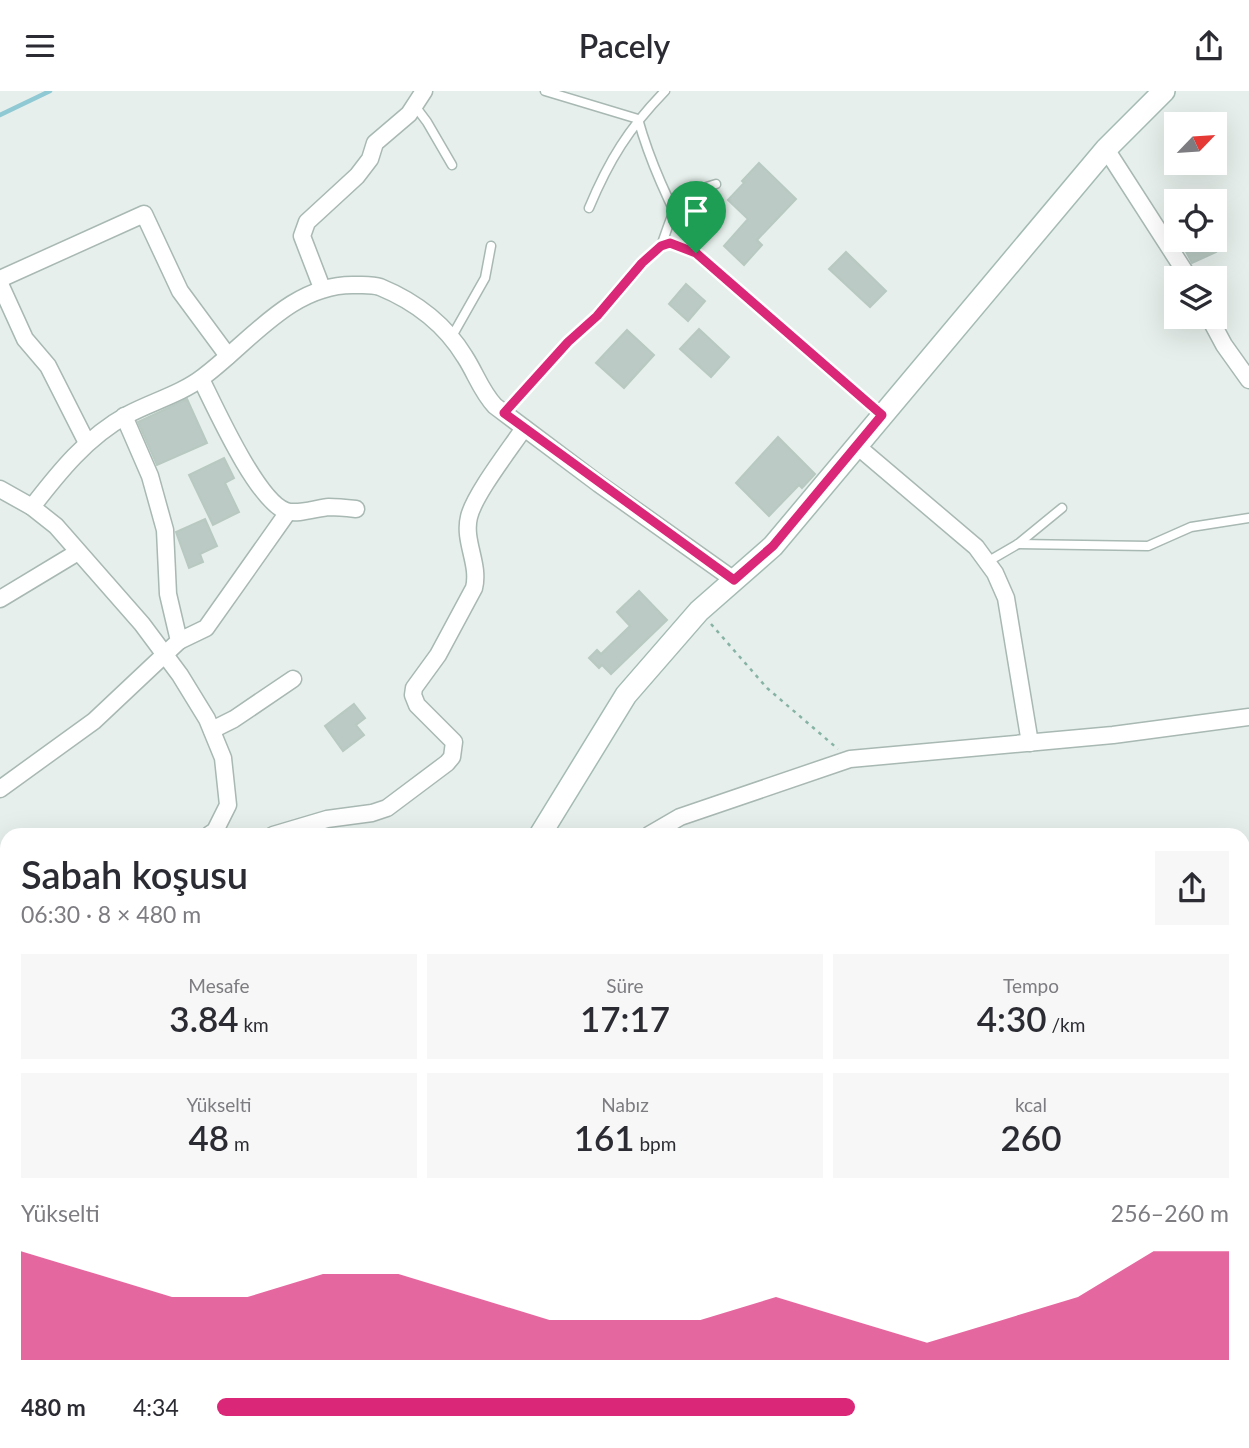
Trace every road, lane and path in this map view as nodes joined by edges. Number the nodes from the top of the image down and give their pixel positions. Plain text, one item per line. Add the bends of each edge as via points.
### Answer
1 (424, 91) edge
2 (545, 91) edge
3 (666, 91) edge
4 (1157, 94) edge
5 (415, 106) junction
6 (638, 118) junction
7 (1106, 149) junction
8 (452, 165) dead end
9 (716, 184) dead end
10 (589, 208) dead end
11 (672, 210) junction
12 (491, 246) dead end
13 (661, 246) junction
14 (696, 253) junction
15 (1181, 266) edge
16 (0, 281) edge
17 (322, 288) junction
18 (1215, 329) edge
19 (452, 338) junction
20 (228, 356) junction
21 (201, 379) junction
22 (1249, 380) edge
23 (504, 413) junction
24 (882, 415) junction
25 (124, 417) junction
26 (524, 428) junction
27 (87, 443) junction
28 (857, 446) junction
29 (0, 489) edge
30 (32, 507) junction
31 (1062, 508) dead end
32 (356, 509) dead end
33 (288, 512) junction
34 (1249, 518) edge
35 (1018, 544) junction
36 (79, 552) junction
37 (987, 562) junction
38 (734, 580) junction
39 (0, 599) edge
40 (699, 611) junction
41 (179, 641) junction
42 (165, 655) junction
43 (293, 679) dead end
44 (1249, 717) edge
45 (212, 730) junction
46 (1030, 743) junction
47 (850, 759) junction
48 (0, 789) edge
49 (217, 828) edge
50 (297, 828) edge
51 (548, 828) edge
52 (661, 828) edge

1 - 5 street
2 - 6 lane
3 - 6 lane
4 - 7 street
5 - 8 lane
5 - 17 street via 375,143 357,176 307,222 302,236
6 - 10 lane via 605,169
6 - 11 lane
7 - 15 street
7 - 24 street
9 - 11 lane via 684,198
11 - 13 lane
11 - 14 lane
12 - 19 lane via 485,278
13 - 14 lane via 670,243
13 - 23 lane
14 - 24 lane
16 - 20 street via 144,214 180,291
16 - 27 street via 25,339 48,366
17 - 19 street via 377,285 415,305
17 - 20 street via 276,314
18 - 22 street
19 - 23 street via 482,392
20 - 21 street
21 - 25 street
21 - 33 street via 241,457 264,492
23 - 26 street
24 - 28 street
25 - 27 street
25 - 41 street via 150,476 165,530 168,594
26 - 38 street
26 - 50 street via 468,518 477,576 474,588 438,656 414,688 417,705 454,742 452,757 387,808
27 - 30 street
28 - 37 street
28 - 38 street via 773,546
29 - 30 street
30 - 36 street
31 - 35 lane
32 - 33 street
33 - 41 street via 206,628
34 - 35 lane via 1191,527 1148,546
35 - 37 lane
36 - 39 street
36 - 42 street
37 - 46 street via 1006,598
38 - 40 street
40 - 47 path via 768,688
40 - 51 street via 626,695
41 - 42 street
42 - 45 street
42 - 48 street via 94,721
43 - 45 street
44 - 46 street
45 - 49 street via 223,758 228,805
46 - 47 street
47 - 52 street via 680,817

